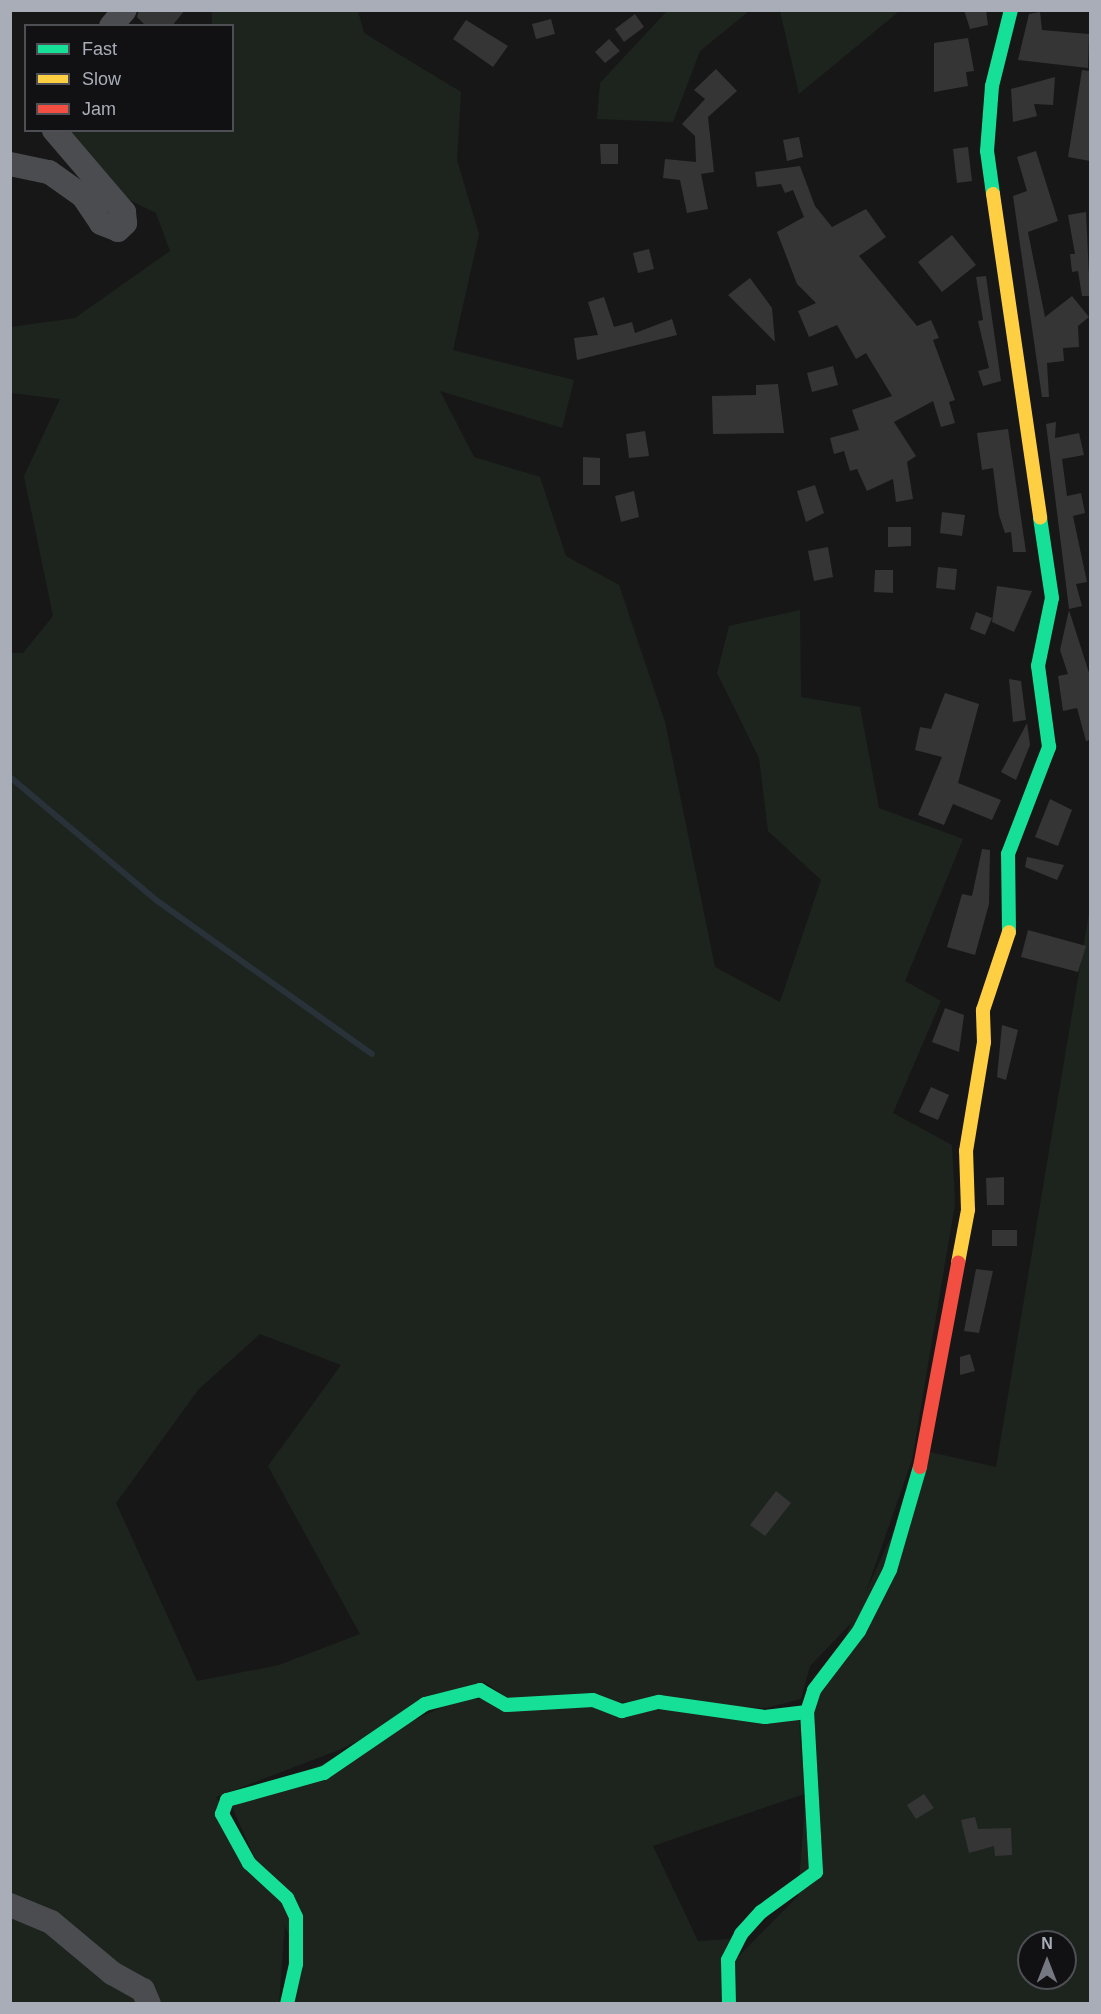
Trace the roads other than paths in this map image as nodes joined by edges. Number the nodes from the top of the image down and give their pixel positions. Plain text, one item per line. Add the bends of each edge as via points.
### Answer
1 (125, 10) edge
2 (1011, 10) edge
3 (113, 24) edge
4 (56, 132) edge
5 (10, 164) edge
6 (807, 1712) junction
7 (10, 1905) edge
8 (149, 2004) edge
9 (287, 2004) edge
10 (729, 2004) edge

1 - 3 street
2 - 6 street via 992,86 987,151 1052,598 1038,666 1048,747 1008,854 1005,881 1010,930 983,1010 984,1042 966,1151 968,1210 913,1504 885,1580 859,1631 814,1690
4 - 5 street via 124,212 125,223 118,230 101,223 83,196 49,172
6 - 9 street via 765,1717 659,1702 622,1711 593,1700 506,1705 480,1690 463,1692 425,1704 385,1727 324,1773 227,1800 222,1814 249,1863 287,1898 296,1917 296,1964
6 - 10 street via 806,1758 816,1872 761,1912 741,1934 728,1960
7 - 8 street via 51,1922 112,1973 143,1990

